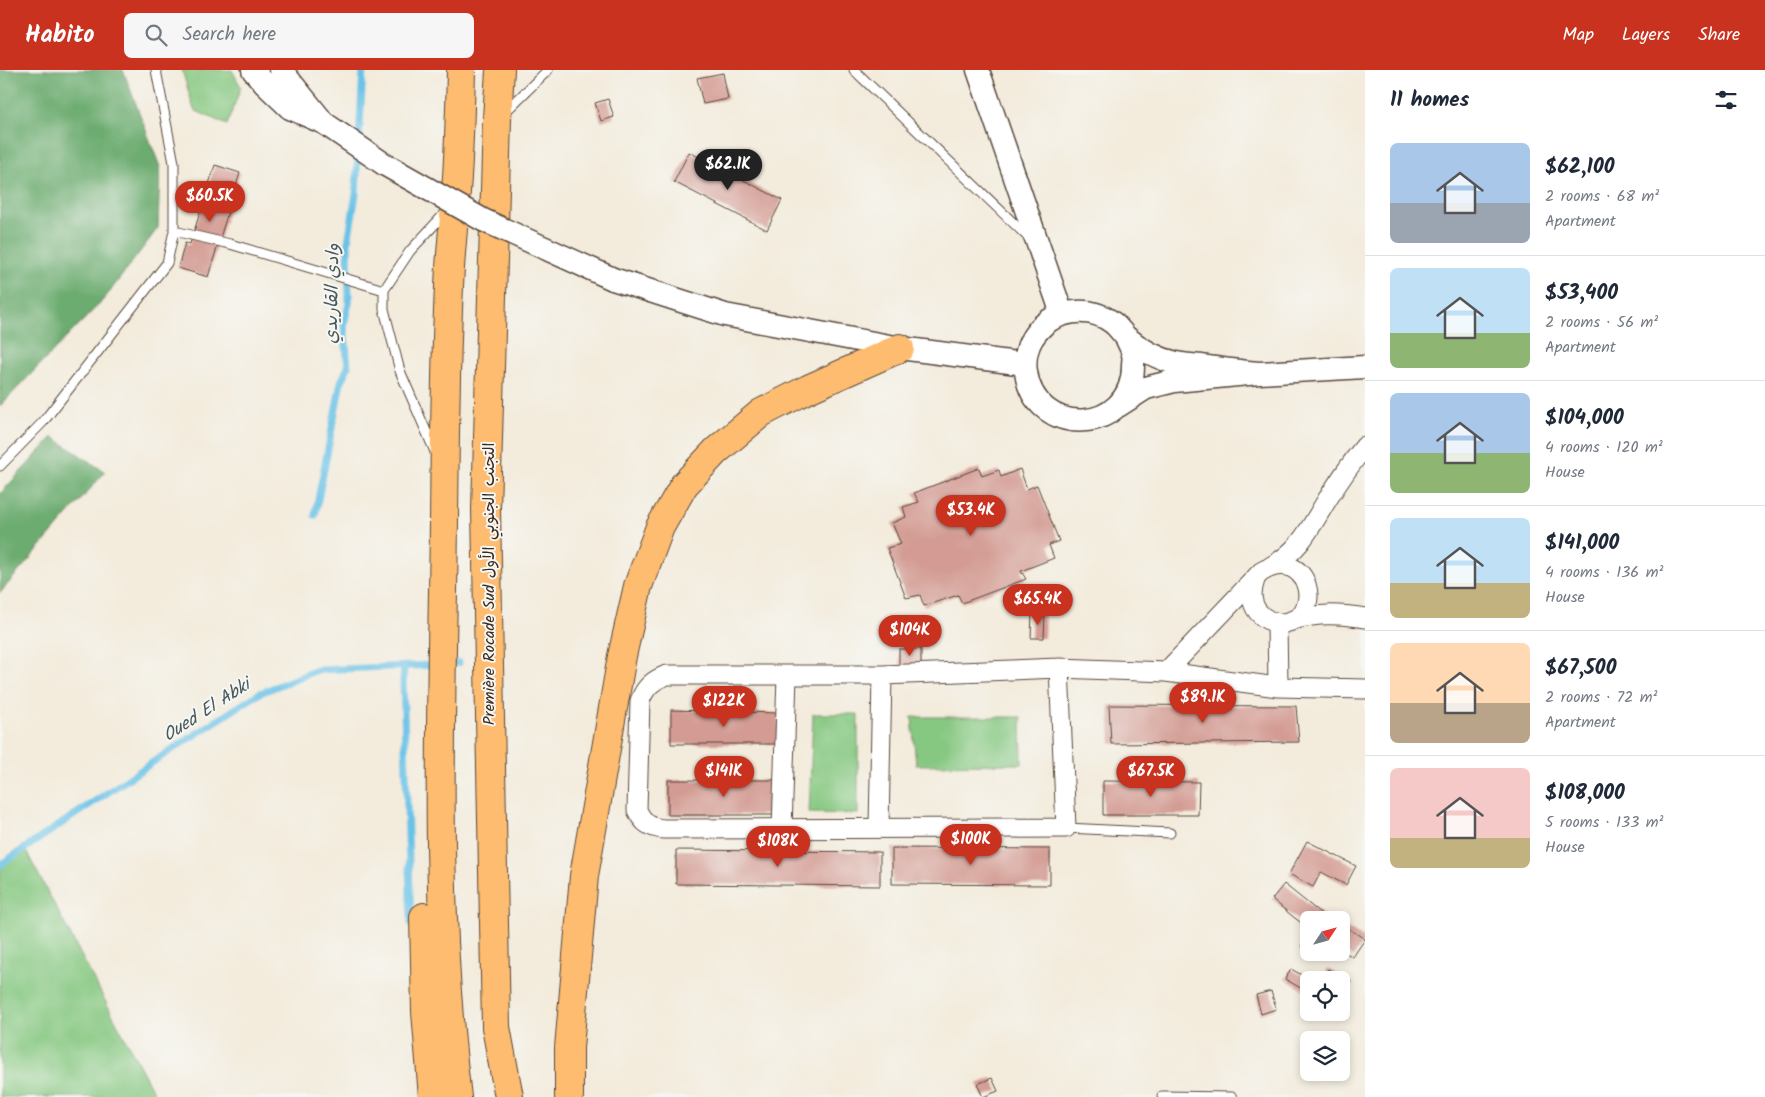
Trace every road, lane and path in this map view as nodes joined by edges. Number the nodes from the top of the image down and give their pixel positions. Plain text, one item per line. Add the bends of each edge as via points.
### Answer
1 (156, 70) edge
2 (253, 70) edge
3 (281, 70) edge
4 (461, 70) edge
5 (500, 70) edge
6 (548, 70) edge
7 (854, 70) edge
8 (978, 70) edge
9 (497, 119) junction
10 (324, 123) junction
11 (456, 203) junction
12 (174, 231) junction
13 (1039, 248) junction
14 (384, 290) junction
15 (1062, 314) junction
16 (1126, 337) junction
17 (900, 348) junction
18 (1025, 364) junction
19 (1365, 367) edge
20 (1259, 373) junction
21 (1118, 406) junction
22 (1365, 446) edge
23 (0, 466) edge
24 (444, 473) junction
25 (1304, 539) junction
26 (444, 547) junction
27 (1270, 567) junction
28 (1255, 580) junction
29 (1307, 585) junction
30 (1338, 614) junction
31 (1365, 618) edge
32 (1285, 621) junction
33 (1059, 668) junction
34 (1166, 672) junction
35 (787, 676) junction
36 (882, 676) junction
37 (1278, 687) junction
38 (1365, 689) edge
39 (879, 828) junction
40 (1066, 828) junction
41 (782, 829) junction
42 (1170, 833) dead end
43 (1162, 1096) edge
44 (433, 1097) edge
45 (457, 1097) edge
46 (509, 1097) edge
47 (569, 1097) edge
48 (1232, 1097) edge

1 - 12 lane via 174,163
2 - 10 street via 282,103
3 - 10 street
4 - 11 highway
5 - 9 highway, Première Rocade Sud التجنب الجنوبي الأول
6 - 9 lane
7 - 13 lane
8 - 13 street
9 - 46 highway, Première Rocade Sud التجنب الجنوبي الأول via 486,509 496,1027
10 - 17 street, bridge via 384,164 483,220 613,279 726,315
11 - 14 lane via 410,251
11 - 24 highway via 449,284
12 - 14 lane via 230,244
12 - 23 lane via 167,263 43,422
13 - 15 street
14 - 24 lane via 384,309 400,371
15 - 16 street via 1080,311 1097,314 1113,323
15 - 18 street via 1036,333 1028,348
16 - 20 street via 1146,351 1176,363
16 - 21 street via 1133,354 1133,376 1129,391
17 - 18 street
17 - 47 highway via 761,413 716,451 684,485 660,528 638,586 622,656 584,876 568,1048
18 - 21 street via 1027,382 1035,399 1057,416 1085,421 1103,416
19 - 20 street
20 - 21 street via 1174,381 1146,388
22 - 25 street
24 - 26 highway
25 - 27 street via 1289,555
25 - 29 street
26 - 44 highway via 426,651 421,806 426,1012
26 - 45 highway via 440,771 442,919 448,1028
27 - 28 street
27 - 29 street via 1291,567 1299,572
28 - 32 street via 1251,598 1254,607 1268,620
28 - 34 street
29 - 30 street via 1322,604
29 - 32 street via 1309,599 1306,608 1300,615
30 - 31 street
30 - 32 street
32 - 37 street
33 - 34 street
33 - 36 street
33 - 40 street
34 - 37 street
35 - 36 street
35 - 41 street
35 - 41 street via 667,676 650,684 640,701 637,810 647,824 655,828
36 - 39 street
37 - 38 street
39 - 40 street
39 - 41 street
40 - 42 lane
43 - 48 lane

